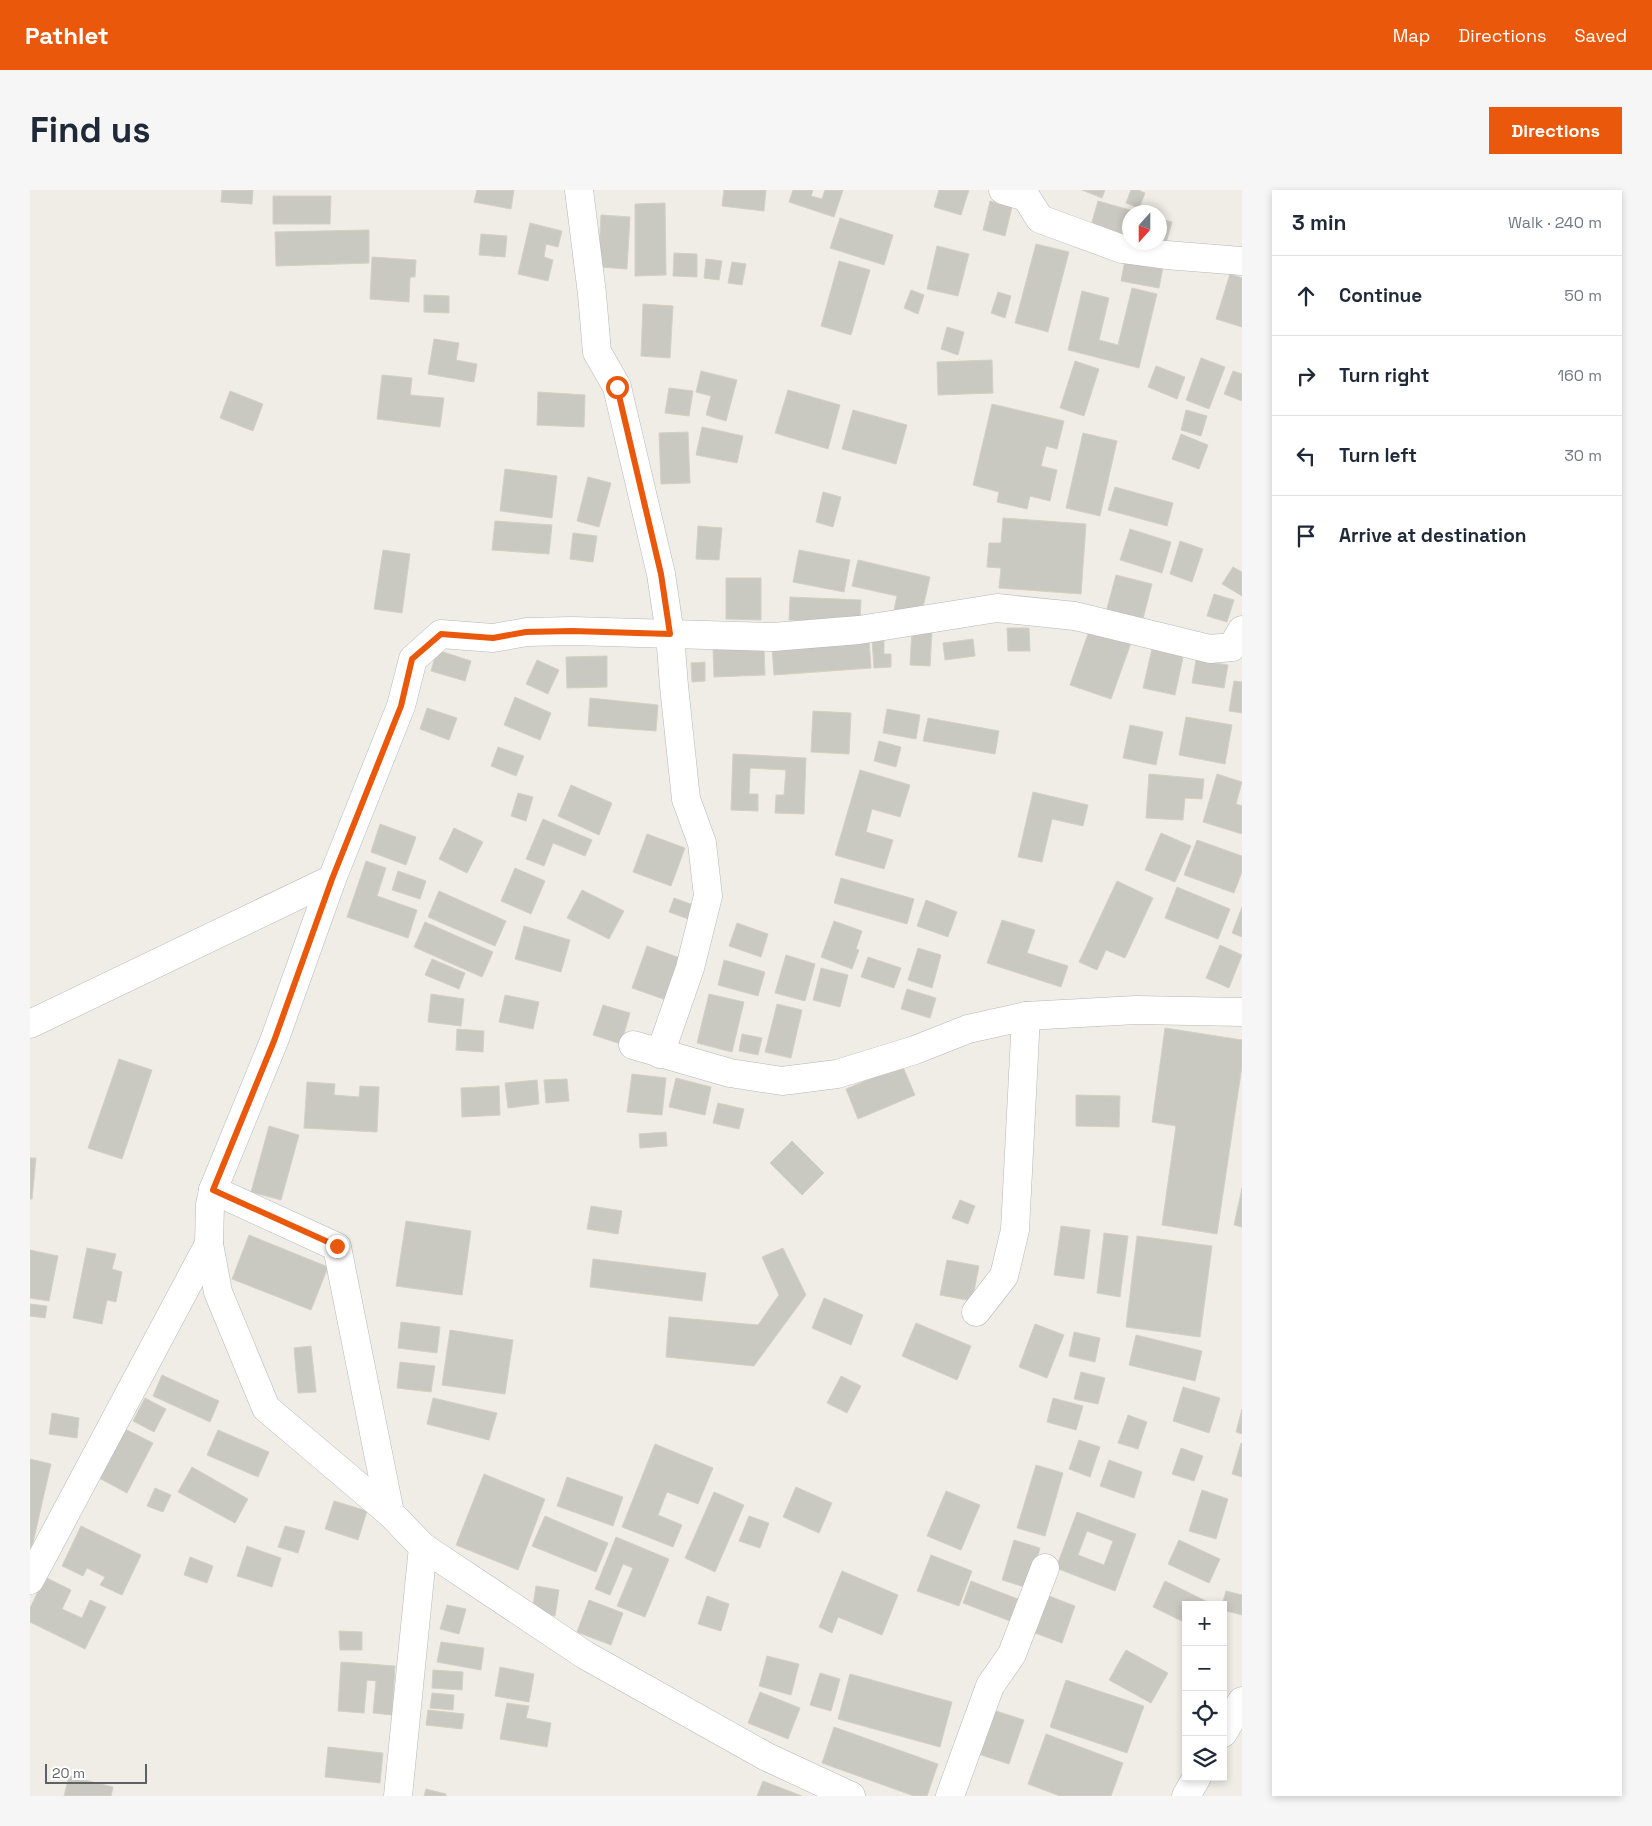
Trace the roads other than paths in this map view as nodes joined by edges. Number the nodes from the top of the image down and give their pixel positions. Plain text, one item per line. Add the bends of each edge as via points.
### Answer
1 (579, 190) edge
2 (1003, 190) edge
3 (1242, 261) edge
4 (1242, 630) edge
5 (670, 634) junction
6 (332, 879) junction
7 (1242, 1012) edge
8 (1026, 1016) junction
9 (30, 1024) edge
10 (632, 1045) dead end
11 (660, 1054) junction
12 (213, 1190) junction
13 (210, 1244) junction
14 (976, 1312) dead end
15 (390, 1513) junction
16 (423, 1548) junction
17 (1045, 1568) dead end
18 (32, 1575) edge
19 (1242, 1701) edge
20 (1227, 1726) edge
21 (1195, 1781) edge
22 (398, 1796) edge
23 (851, 1796) edge
24 (950, 1796) edge
25 (1186, 1796) edge

1 - 5 street via 597,352 617,387 659,566
2 - 3 street via 1026,198 1040,220 1122,249
4 - 5 street via 1232,646 1210,649 1075,616 997,608 859,630 773,637
5 - 6 street via 526,632 493,638 441,634 412,659 401,706
5 - 11 street via 686,799 702,843 708,896 690,968
6 - 9 street
6 - 12 street via 274,1041
7 - 8 street via 1136,1010
8 - 11 street via 968,1029 915,1050 837,1074 782,1081 730,1073
8 - 14 street via 1015,1230 1004,1276
10 - 11 street
12 - 13 street
12 - 15 street via 337,1246
13 - 15 street via 218,1292 266,1408
13 - 18 street
15 - 16 street
16 - 22 street
16 - 23 street via 585,1656 767,1757
17 - 24 street via 1012,1654 990,1686
19 - 20 street
21 - 25 street

